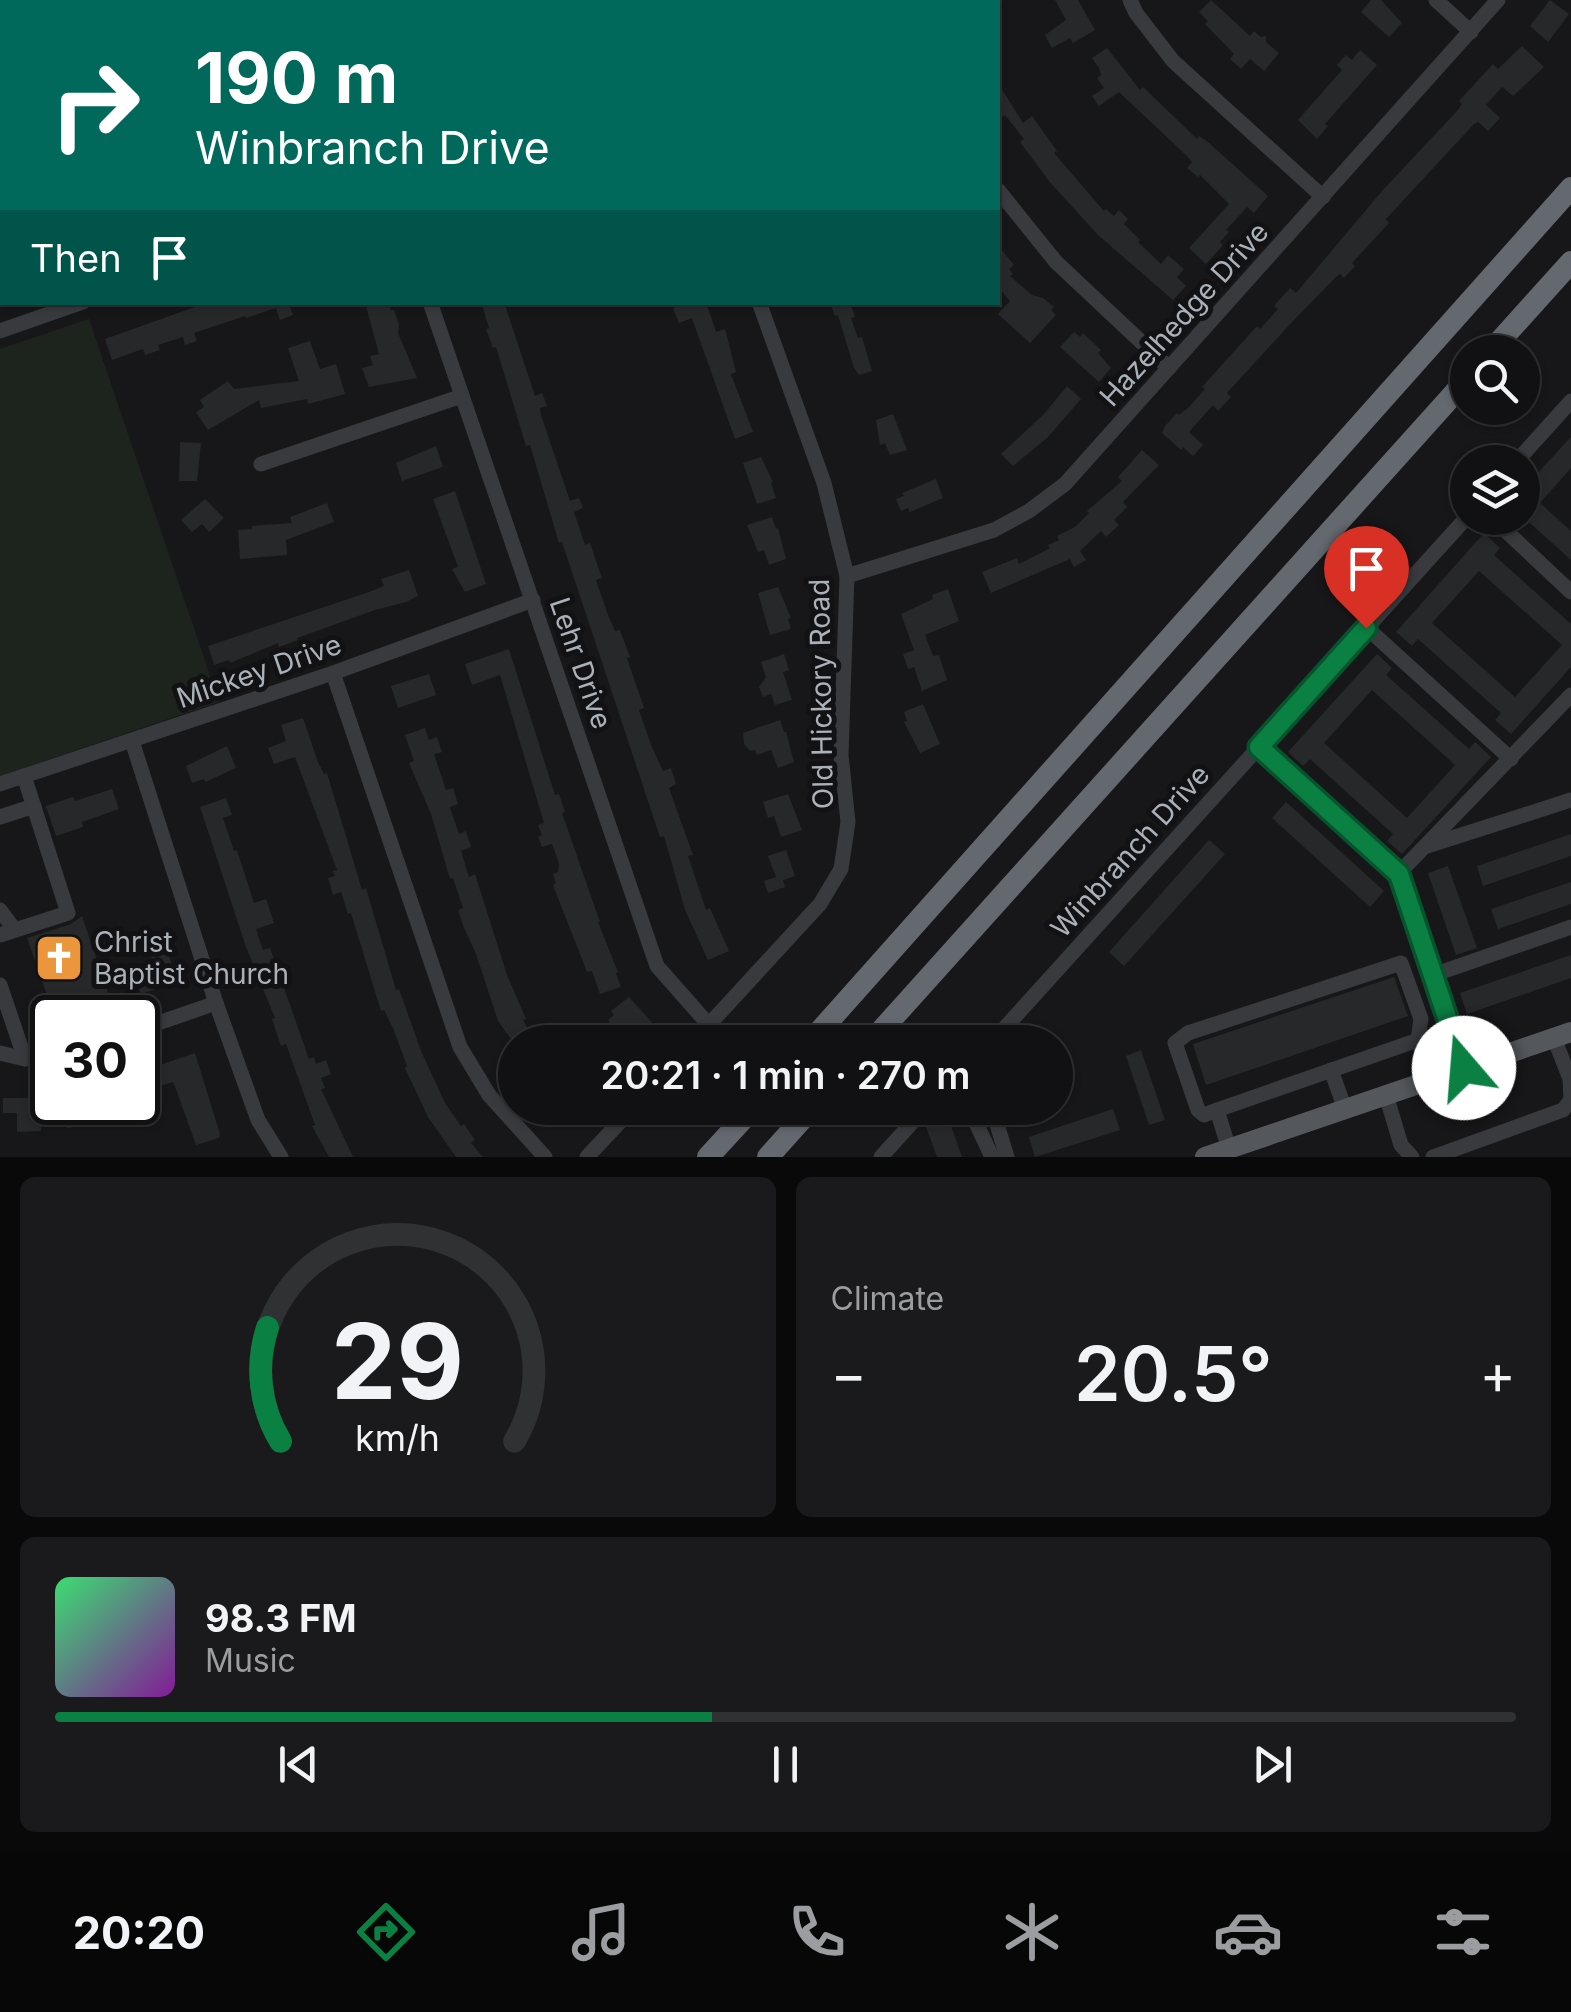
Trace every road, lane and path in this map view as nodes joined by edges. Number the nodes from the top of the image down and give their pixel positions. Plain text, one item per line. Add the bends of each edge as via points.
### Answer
1 (1130, 0) edge
2 (1436, 0) edge
3 (1498, 0) edge
4 (1471, 32) junction
5 (1571, 188) edge
6 (1000, 192) edge
7 (1323, 197) junction
8 (1571, 262) edge
9 (74, 305) edge
10 (431, 305) edge
11 (760, 305) edge
12 (0, 331) edge
13 (1505, 335) edge
14 (1168, 368) junction
15 (462, 396) junction
16 (1450, 398) edge
17 (1571, 401) edge
18 (1531, 445) edge
19 (261, 464) dead end
20 (1451, 535) edge
21 (1510, 535) edge
22 (848, 576) junction
23 (1571, 592) edge
24 (534, 600) junction
25 (1366, 628) junction
26 (332, 673) junction
27 (1571, 694) edge
28 (132, 740) junction
29 (1259, 747) junction
30 (1511, 758) junction
31 (24, 776) junction
32 (0, 784) edge
33 (1571, 800) edge
34 (34, 806) junction
35 (0, 817) edge
36 (1426, 847) junction
37 (1399, 874) junction
38 (0, 910) edge
39 (1571, 927) edge
40 (8, 933) edge
41 (1433, 974) junction
42 (0, 985) edge
43 (216, 1003) junction
44 (160, 1022) edge
45 (709, 1025) joint
46 (825, 1025) edge
47 (885, 1025) edge
48 (1007, 1025) edge
49 (1563, 1035) edge
50 (1418, 1040) junction
51 (0, 1053) edge
52 (30, 1058) edge
53 (25, 1059) junction
54 (1464, 1068) junction
55 (1331, 1070) junction
56 (1432, 1080) junction
57 (1386, 1095) junction
58 (1345, 1109) junction
59 (1217, 1110) junction
60 (617, 1125) edge
61 (737, 1125) edge
62 (797, 1125) edge
63 (910, 1125) edge
64 (977, 1125) edge
65 (998, 1125) edge
66 (1229, 1149) junction
67 (280, 1157) edge
68 (545, 1157) edge
69 (587, 1157) edge
70 (708, 1157) edge
71 (768, 1157) edge
72 (881, 1157) edge
73 (992, 1157) edge
74 (1008, 1157) edge
75 (1205, 1157) edge
76 (1412, 1157) edge
77 (1433, 1157) edge

1 - 7 street via 1173,61
2 - 4 street
3 - 4 street, Hazelhedge Drive
4 - 7 street, Hazelhedge Drive
5 - 46 highway
6 - 14 street via 1056,262
7 - 14 street, Hazelhedge Drive
8 - 13 highway
9 - 12 street
10 - 15 street, Lehr Drive
11 - 22 street, Old Hickory Road via 824,483
14 - 22 street, Hazelhedge Drive via 1065,484 1029,511 994,530
15 - 19 street
15 - 24 street, Lehr Drive
16 - 47 highway
17 - 18 street
20 - 25 street, Winbranch Drive
21 - 23 street
22 - 45 street, Old Hickory Road via 842,755 848,822 841,869 820,904
24 - 26 street, Mickey Drive
24 - 45 street, Lehr Drive via 657,966
25 - 29 street, Winbranch Drive
25 - 30 street
26 - 28 street, Mickey Drive
26 - 68 street via 460,1047 489,1096
27 - 30 street
28 - 31 street, Mickey Drive
28 - 43 street
29 - 37 street
29 - 48 street, Winbranch Drive
30 - 36 street
31 - 32 street, Mickey Drive
31 - 34 street
33 - 36 street
34 - 35 street
34 - 40 street via 68,913
36 - 37 street
37 - 41 street
38 - 40 street
39 - 41 street
41 - 54 street
42 - 53 street
43 - 44 street
43 - 67 street via 258,1120
49 - 54 main road
49 - 77 street via 1571,1100 1563,1110
50 - 55 street
50 - 56 street
50 - 59 street via 1421,1019 1397,962 1188,1034 1175,1043 1198,1110
51 - 53 street
52 - 53 street
54 - 56 main road
55 - 58 street
55 - 59 street
56 - 57 main road
57 - 58 main road
57 - 76 street
58 - 66 main road
59 - 66 street
60 - 69 street
61 - 70 highway
62 - 71 highway
63 - 72 street
64 - 73 street
65 - 74 street
66 - 75 main road

